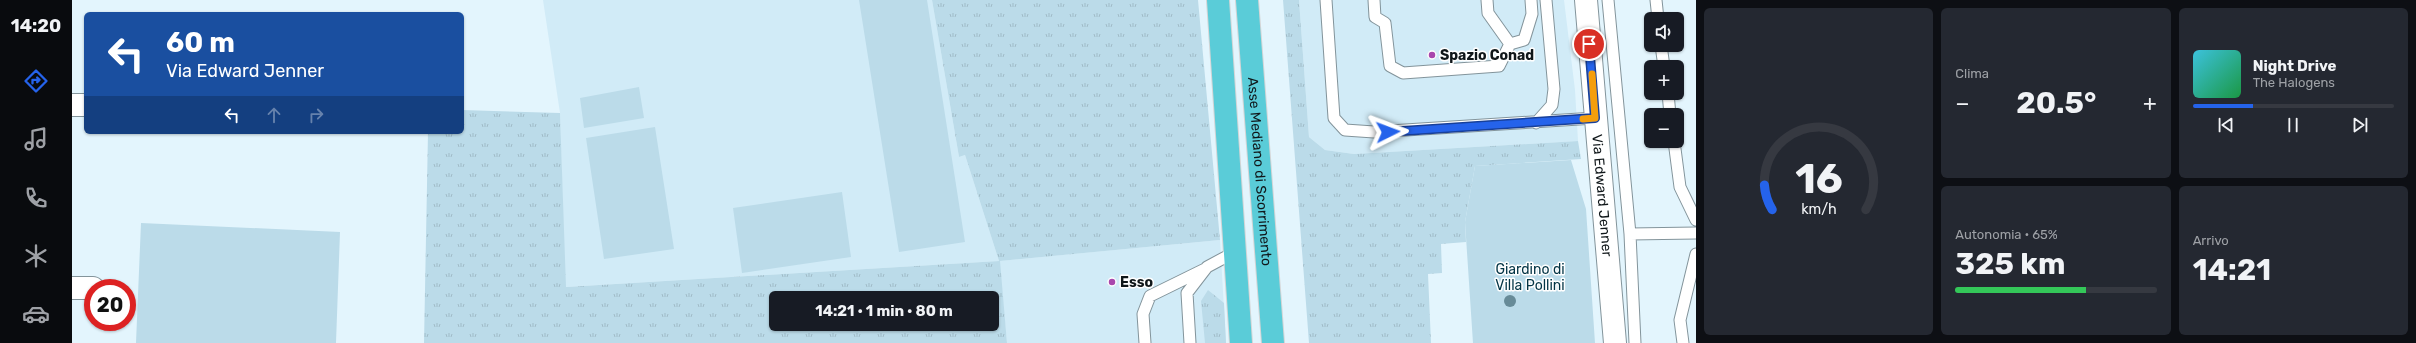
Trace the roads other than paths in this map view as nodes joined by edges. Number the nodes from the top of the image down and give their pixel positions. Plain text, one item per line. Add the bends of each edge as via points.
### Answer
1 (1218, 0) edge
2 (1247, 0) edge
3 (1326, 0) edge
4 (1374, 0) edge
5 (1487, 0) edge
6 (1531, 0) edge
7 (1546, 0) edge
8 (1586, 0) edge
9 (1608, 0) edge
10 (1656, 0) edge
11 (1657, 12) edge
12 (1510, 44) junction
13 (72, 105) edge
14 (84, 106) edge
15 (1595, 118) junction
16 (1536, 123) junction
17 (1675, 148) edge
18 (1696, 220) edge
19 (1696, 233) edge
20 (1630, 234) junction
21 (1235, 252) junction
22 (1696, 254) edge
23 (1207, 267) junction
24 (72, 288) edge
25 (84, 288) edge
26 (1145, 343) edge
27 (1190, 343) edge
28 (1241, 343) edge
29 (1273, 343) edge
30 (1615, 343) edge
31 (1636, 343) edge
32 (1682, 343) edge

1 - 21 highway, Asse Mediano di Scorrimento
2 - 29 highway, Asse Mediano di Scorrimento
3 - 16 lane via 1334,118 1345,130 1374,132
4 - 12 lane via 1375,17 1385,23 1390,66 1403,73 1499,66
5 - 12 lane via 1488,13
6 - 12 lane via 1532,14 1524,40
7 - 16 lane via 1554,89 1552,105
8 - 15 street, Via Edward Jenner
9 - 20 lane
10 - 11 lane
13 - 14 street
15 - 16 lane
15 - 30 street, Via Edward Jenner
17 - 18 lane via 1680,187
19 - 20 lane
20 - 31 lane
21 - 23 lane
21 - 28 highway, Asse Mediano di Scorrimento
22 - 32 lane via 1680,320
23 - 26 lane via 1150,296 1143,314
23 - 27 lane via 1187,293
24 - 25 street

